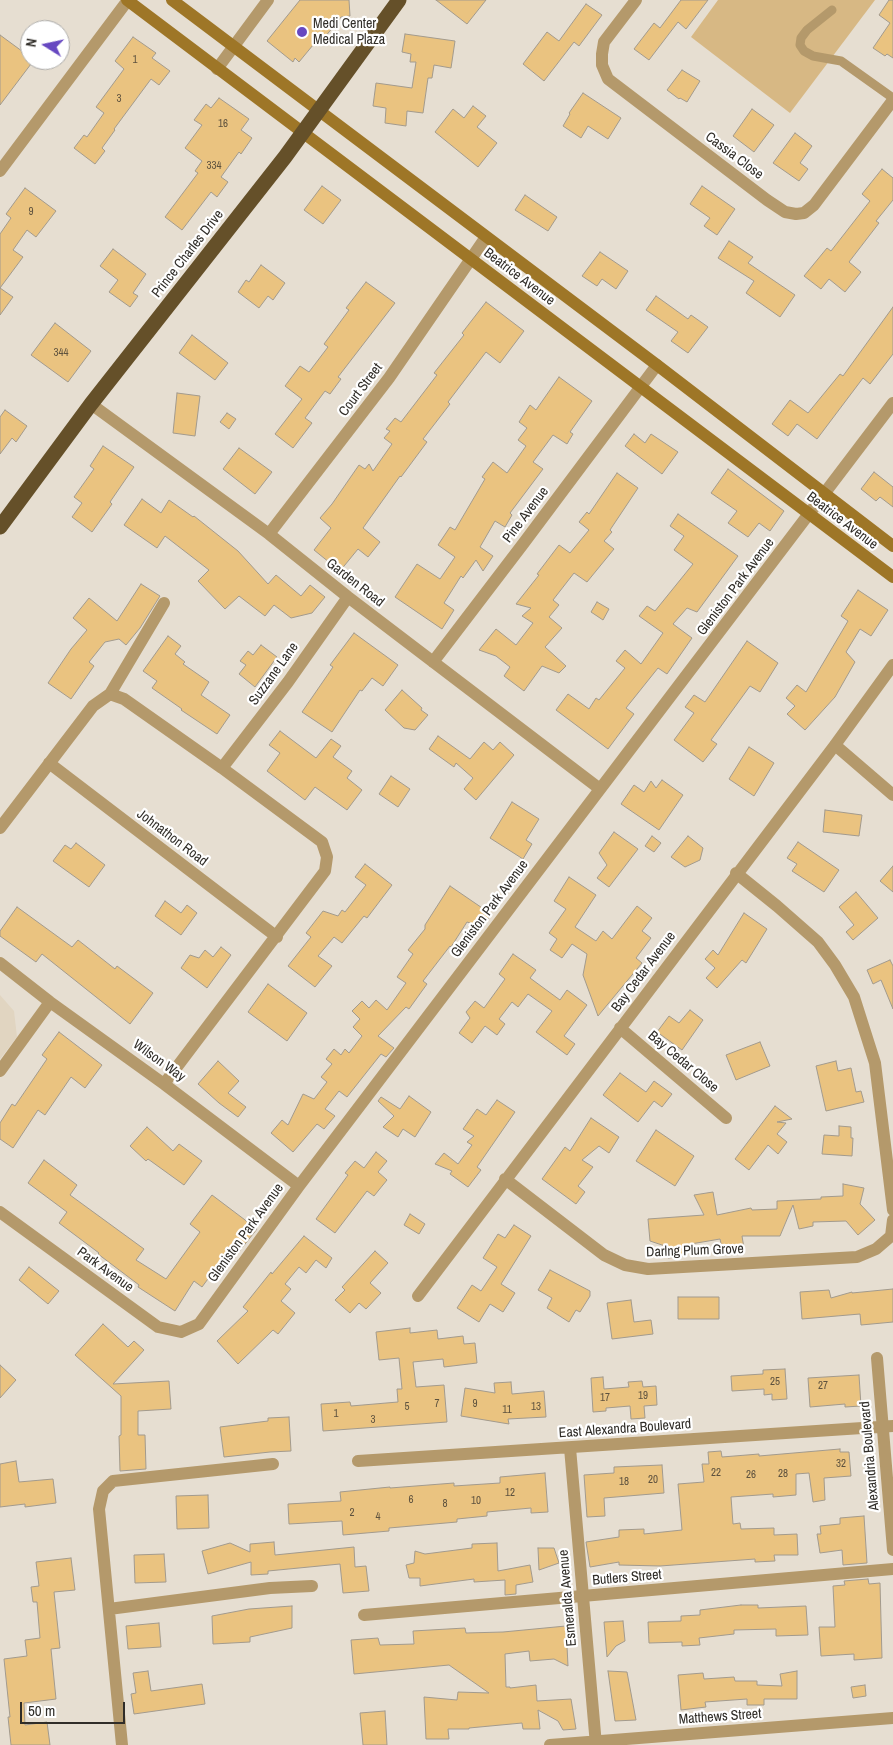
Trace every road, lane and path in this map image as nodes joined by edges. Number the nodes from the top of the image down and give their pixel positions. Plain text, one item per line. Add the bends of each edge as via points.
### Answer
1 (128, 0) edge
2 (172, 0) edge
3 (268, 0) edge
4 (399, 0) edge
5 (636, 0) edge
6 (832, 10) dead end
7 (234, 47) junction
8 (218, 69) junction
9 (893, 99) edge
10 (318, 110) junction
11 (302, 133) junction
12 (0, 171) edge
13 (486, 237) junction
14 (471, 260) junction
15 (657, 365) junction
16 (641, 386) junction
17 (893, 403) edge
18 (91, 404) junction
19 (825, 494) junction
20 (809, 515) junction
21 (0, 527) edge
22 (269, 534) junction
23 (893, 546) edge
24 (893, 577) edge
25 (348, 597) junction
26 (164, 603) dead end
27 (433, 662) junction
28 (893, 665) edge
29 (110, 694) junction
30 (835, 745) junction
31 (49, 763) junction
32 (222, 768) junction
33 (600, 789) junction
34 (893, 795) edge
35 (0, 828) edge
36 (736, 873) junction
37 (277, 937) junction
38 (0, 963) edge
39 (50, 1002) junction
40 (620, 1028) junction
41 (0, 1071) edge
42 (164, 1084) junction
43 (726, 1118) dead end
44 (505, 1179) junction
45 (299, 1186) junction
46 (893, 1210) edge
47 (0, 1212) edge
48 (893, 1220) edge
49 (418, 1296) dead end
50 (199, 1324) joint
51 (877, 1358) dead end
52 (888, 1427) edge
53 (570, 1448) junction
54 (358, 1461) dead end
55 (273, 1464) dead end
56 (893, 1550) edge
57 (893, 1570) edge
58 (312, 1586) dead end
59 (583, 1597) junction
60 (109, 1609) junction
61 (364, 1615) dead end
62 (893, 1718) edge
63 (596, 1743) edge
64 (122, 1745) edge
65 (550, 1745) edge

1 - 8 main road, Beatrice Avenue
1 - 12 street
2 - 7 main road, Beatrice Avenue
3 - 7 street
4 - 10 highway, Prince Charles Drive
5 - 9 street, Cassia Close via 604,42 602,65 608,79 785,212 804,213 814,205
6 - 9 lane via 801,38 800,45 804,51 813,56 841,60
7 - 8 street
7 - 10 main road, Beatrice Avenue
8 - 11 main road, Beatrice Avenue
10 - 11 highway, Prince Charles Drive
10 - 13 main road, Beatrice Avenue
11 - 14 main road, Beatrice Avenue
11 - 18 highway, Prince Charles Drive
13 - 14 street, Court Street
13 - 15 main road, Beatrice Avenue
14 - 16 main road, Beatrice Avenue
14 - 22 street, Court Street via 389,378
15 - 16 street, Pine Avenue
15 - 19 main road, Beatrice Avenue
16 - 20 main road, Beatrice Avenue
16 - 27 street, Pine Avenue
17 - 19 street
18 - 21 highway, Prince Charles Drive
18 - 22 street, Garden Road
19 - 20 street, Gleniston Park Avenue
19 - 23 main road, Beatrice Avenue
20 - 24 main road, Beatrice Avenue
20 - 33 street, Gleniston Park Avenue
22 - 25 street, Garden Road
25 - 27 street, Garden Road
25 - 32 street, Suzzane Lane
26 - 29 street
27 - 33 street, Garden Road
28 - 30 street, Bay Cedar Avenue
29 - 31 street via 93,706
29 - 32 street via 124,699
30 - 34 street
30 - 36 street, Bay Cedar Avenue
31 - 35 street
31 - 37 street, Johnathon Road
32 - 37 street via 322,842 327,857 325,871
33 - 45 street, Gleniston Park Avenue
36 - 40 street, Bay Cedar Avenue
36 - 46 street via 818,942 854,997 875,1063
37 - 42 street
38 - 39 street, Wilson Way
39 - 41 street
39 - 42 street, Wilson Way
40 - 43 street, Bay Cedar Close
40 - 44 street, Bay Cedar Avenue
42 - 45 street, Wilson Way
44 - 48 street, Darlng Plum Grove via 604,1255 625,1265 648,1269 856,1258 876,1249 891,1236
44 - 49 street, Bay Cedar Avenue
45 - 50 street, Gleniston Park Avenue
47 - 50 street, Park Avenue via 158,1327 181,1332
51 - 52 street, Alexandria Boulevard
52 - 53 street, East Alexandra Boulevard
52 - 56 street, Alexandria Boulevard
53 - 54 street, East Alexandra Boulevard
53 - 59 street, Esmeralda Avenue
55 - 60 street via 113,1481 103,1490 99,1509
57 - 59 street, Butlers Street
58 - 60 street via 270,1588
59 - 61 street, Butlers Street
59 - 63 street, Esmeralda Avenue
60 - 64 street
62 - 63 street, Matthews Street
63 - 65 street, Matthews Street

